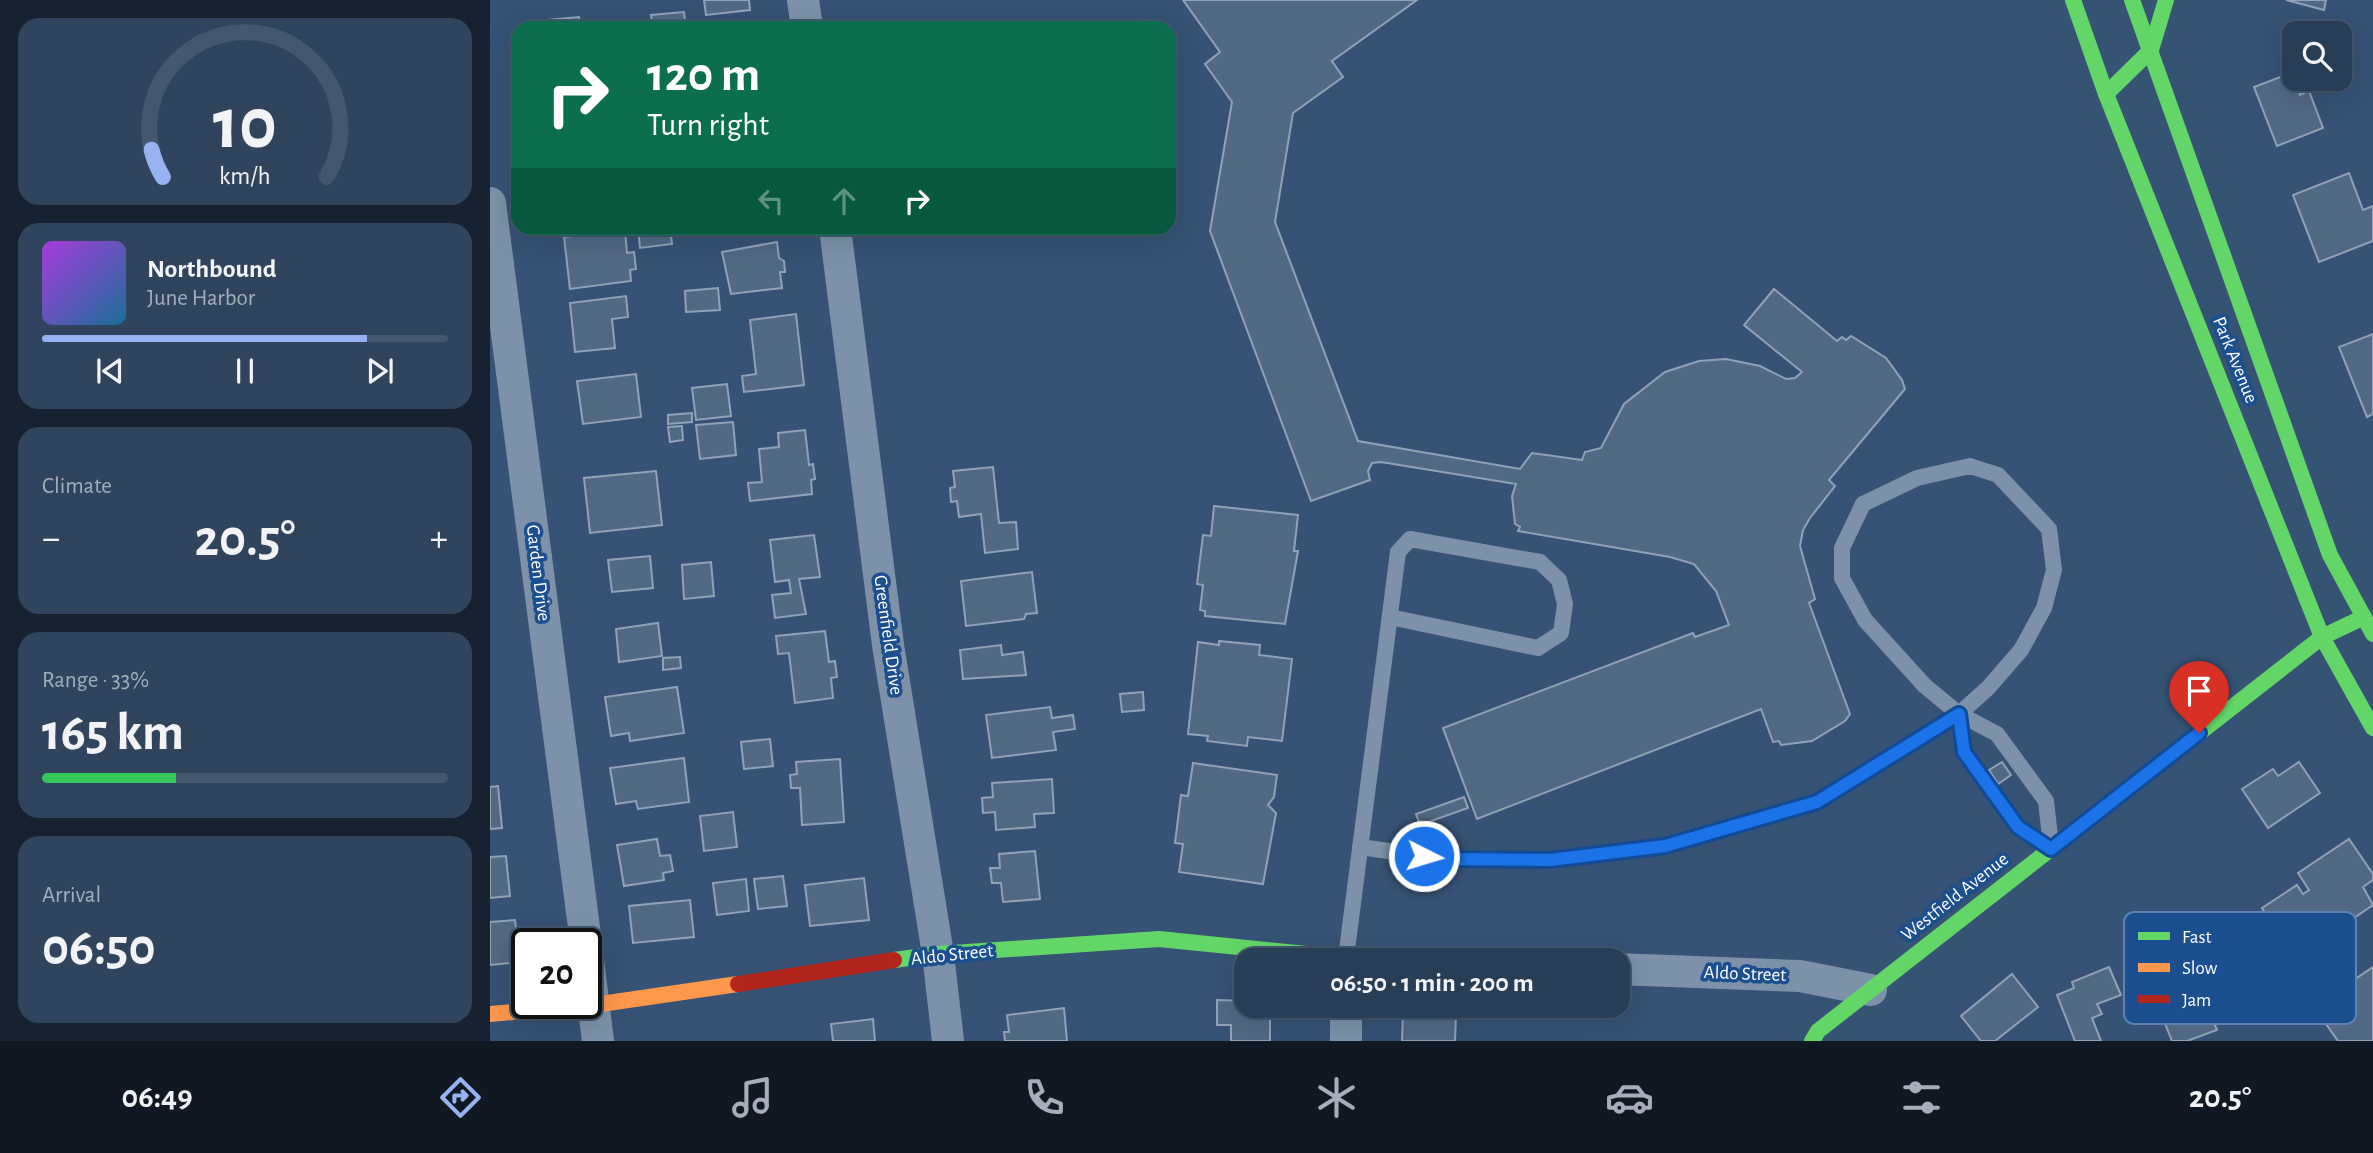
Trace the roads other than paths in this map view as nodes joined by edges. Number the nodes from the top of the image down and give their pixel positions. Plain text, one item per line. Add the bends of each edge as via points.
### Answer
1 (803, 0) edge
2 (2073, 0) edge
3 (2132, 0) edge
4 (2166, 0) edge
5 (806, 21) edge
6 (2151, 50) junction
7 (2106, 94) junction
8 (490, 203) edge
9 (836, 235) edge
10 (1390, 617) junction
11 (2364, 617) junction
12 (2373, 634) edge
13 (2322, 637) junction
14 (1959, 714) junction
15 (2373, 728) edge
16 (1360, 847) junction
17 (2051, 849) junction
18 (584, 928) edge
19 (1243, 948) edge
20 (1347, 948) edge
21 (939, 954) junction
22 (1630, 969) edge
23 (1871, 990) junction
24 (602, 1004) edge
25 (511, 1012) edge
26 (490, 1014) edge
27 (1346, 1018) edge
28 (596, 1019) edge
29 (598, 1041) edge
30 (948, 1041) edge
31 (1346, 1041) edge
32 (1812, 1041) edge

1 - 5 street
2 - 7 street, Park Avenue
3 - 6 street, Park Avenue
4 - 6 street
6 - 7 street
6 - 11 street, Park Avenue via 2330,555
7 - 13 street, Park Avenue
8 - 18 street, Garden Drive
9 - 21 street, Greenfield Drive via 888,645
10 - 10 lane via 1398,552 1410,539 1540,562 1559,580 1565,604 1561,633 1538,648
10 - 16 lane
11 - 12 street, Park Avenue
11 - 13 street, Westfield Avenue
13 - 15 street, Park Avenue
13 - 17 street, Westfield Avenue
14 - 14 lane via 2021,650 2044,608 2054,569 2049,529 1997,475 1970,466 1917,478 1863,503 1842,548 1842,578 1865,620 1925,686
14 - 16 lane via 1817,802 1665,846 1550,860 1446,859
14 - 17 lane via 1964,752 2018,827
14 - 17 lane via 1997,734 2046,801
16 - 20 lane
17 - 23 street, Westfield Avenue
19 - 21 street, Aldo Street via 1159,939
21 - 24 street, Aldo Street
21 - 30 street, Greenfield Drive
22 - 23 street, Aldo Street via 1800,976
23 - 32 street, Westfield Avenue via 1818,1031
25 - 26 street, Aldo Street
27 - 31 street
28 - 29 street, Garden Drive

